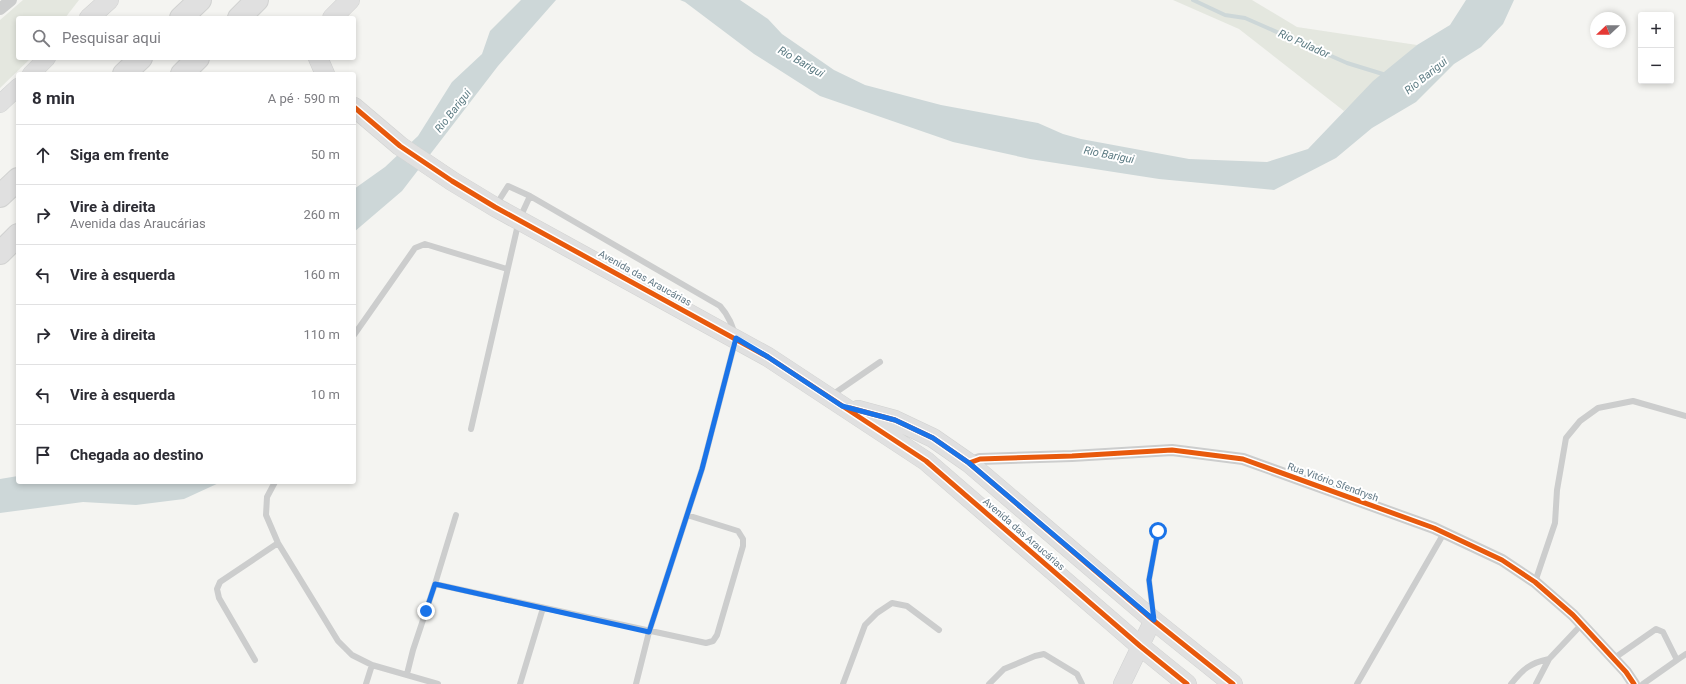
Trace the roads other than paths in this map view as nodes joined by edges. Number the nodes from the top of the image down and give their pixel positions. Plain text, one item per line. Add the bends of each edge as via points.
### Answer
1 (11, 0) edge
2 (95, 0) edge
3 (109, 0) edge
4 (200, 0) edge
5 (257, 0) edge
6 (350, 0) edge
7 (0, 10) edge
8 (82, 16) edge
9 (91, 16) edge
10 (183, 16) edge
11 (241, 16) edge
12 (334, 16) edge
13 (45, 60) edge
14 (139, 60) edge
15 (196, 60) edge
16 (319, 60) edge
17 (33, 72) edge
18 (126, 72) edge
19 (184, 72) edge
20 (324, 72) edge
21 (16, 88) edge
22 (0, 104) edge
23 (356, 109) edge
24 (16, 181) edge
25 (0, 196) edge
26 (530, 196) junction
27 (495, 207) junction
28 (520, 220) junction
29 (16, 237) edge
30 (0, 253) edge
31 (507, 269) junction
32 (356, 332) edge
33 (736, 338) junction
34 (880, 362) dead end
35 (836, 402) junction
36 (1686, 416) edge
37 (471, 429) dead end
38 (926, 461) junction
39 (969, 463) junction
40 (274, 484) edge
41 (456, 515) dead end
42 (687, 515) junction
43 (1158, 531) dead end
44 (1444, 533) junction
45 (278, 543) junction
46 (1535, 582) junction
47 (435, 584) junction
48 (543, 608) junction
49 (1154, 620) junction
50 (1582, 624) junction
51 (938, 630) dead end
52 (649, 632) junction
53 (1140, 646) junction
54 (1686, 654) edge
55 (1549, 659) junction
56 (1613, 659) junction
57 (254, 660) dead end
58 (1677, 660) junction
59 (372, 664) junction
60 (407, 674) junction
61 (1126, 681) edge
62 (366, 684) edge
63 (438, 684) edge
64 (520, 684) edge
65 (636, 684) edge
66 (843, 684) edge
67 (989, 684) edge
68 (1082, 684) edge
69 (1187, 684) edge
70 (1232, 684) edge
71 (1357, 684) edge
72 (1511, 684) edge
73 (1536, 684) edge
74 (1634, 684) edge
75 (1643, 684) edge

1 - 7 street
2 - 8 main road
3 - 9 main road
4 - 10 highway
5 - 11 highway
6 - 12 main road
13 - 17 main road
14 - 18 highway
15 - 19 highway
16 - 20 main road
21 - 22 main road
23 - 27 main road, Avenida das Araucárias via 400,146
24 - 25 highway
26 - 27 lane via 508,186
26 - 28 lane
26 - 33 lane via 720,306 732,324
27 - 28 main road, Avenida das Araucárias
28 - 31 lane
28 - 33 main road, Avenida das Araucárias
29 - 30 highway
31 - 32 lane via 425,244 415,248
31 - 37 lane
33 - 35 main road, Avenida das Araucárias
33 - 42 lane via 702,469
34 - 35 lane
35 - 38 main road, Avenida das Araucárias
35 - 39 main road, Avenida das Araucárias via 895,420 933,438
36 - 46 lane via 1633,401 1598,408 1580,421 1566,438 1557,490 1555,523
38 - 39 main road via 942,464
38 - 53 main road, Avenida das Araucárias
39 - 44 street, Rua Vitório Sfendrysh via 980,459 1172,450 1243,459
39 - 49 main road, Avenida das Araucárias
40 - 45 lane via 268,497 266,515
41 - 47 lane
42 - 52 lane
42 - 52 lane via 738,530 743,539 717,635 706,643
43 - 49 lane via 1149,580
44 - 46 street, Rua Vitório Sfendrysh via 1502,560
44 - 71 lane
45 - 57 lane via 220,582 217,589 219,598
45 - 59 lane via 338,641 352,655
46 - 50 street, Rua Vitório Sfendrysh
47 - 48 lane
47 - 60 lane
48 - 52 lane
48 - 64 lane
49 - 53 main road
49 - 70 main road, Avenida das Araucárias
50 - 55 lane
50 - 56 street, Rua Vitório Sfendrysh
51 - 66 lane via 907,606 892,603 876,613 865,625
52 - 65 lane
53 - 61 main road
53 - 69 main road, Avenida das Araucárias
54 - 58 lane
55 - 72 lane via 1536,662 1521,671
55 - 73 lane
56 - 58 lane via 1656,629 1663,632
56 - 74 street, Rua Vitório Sfendrysh
58 - 75 lane
59 - 60 lane
59 - 62 lane
60 - 63 lane
67 - 68 lane via 1004,670 1044,654 1077,674

